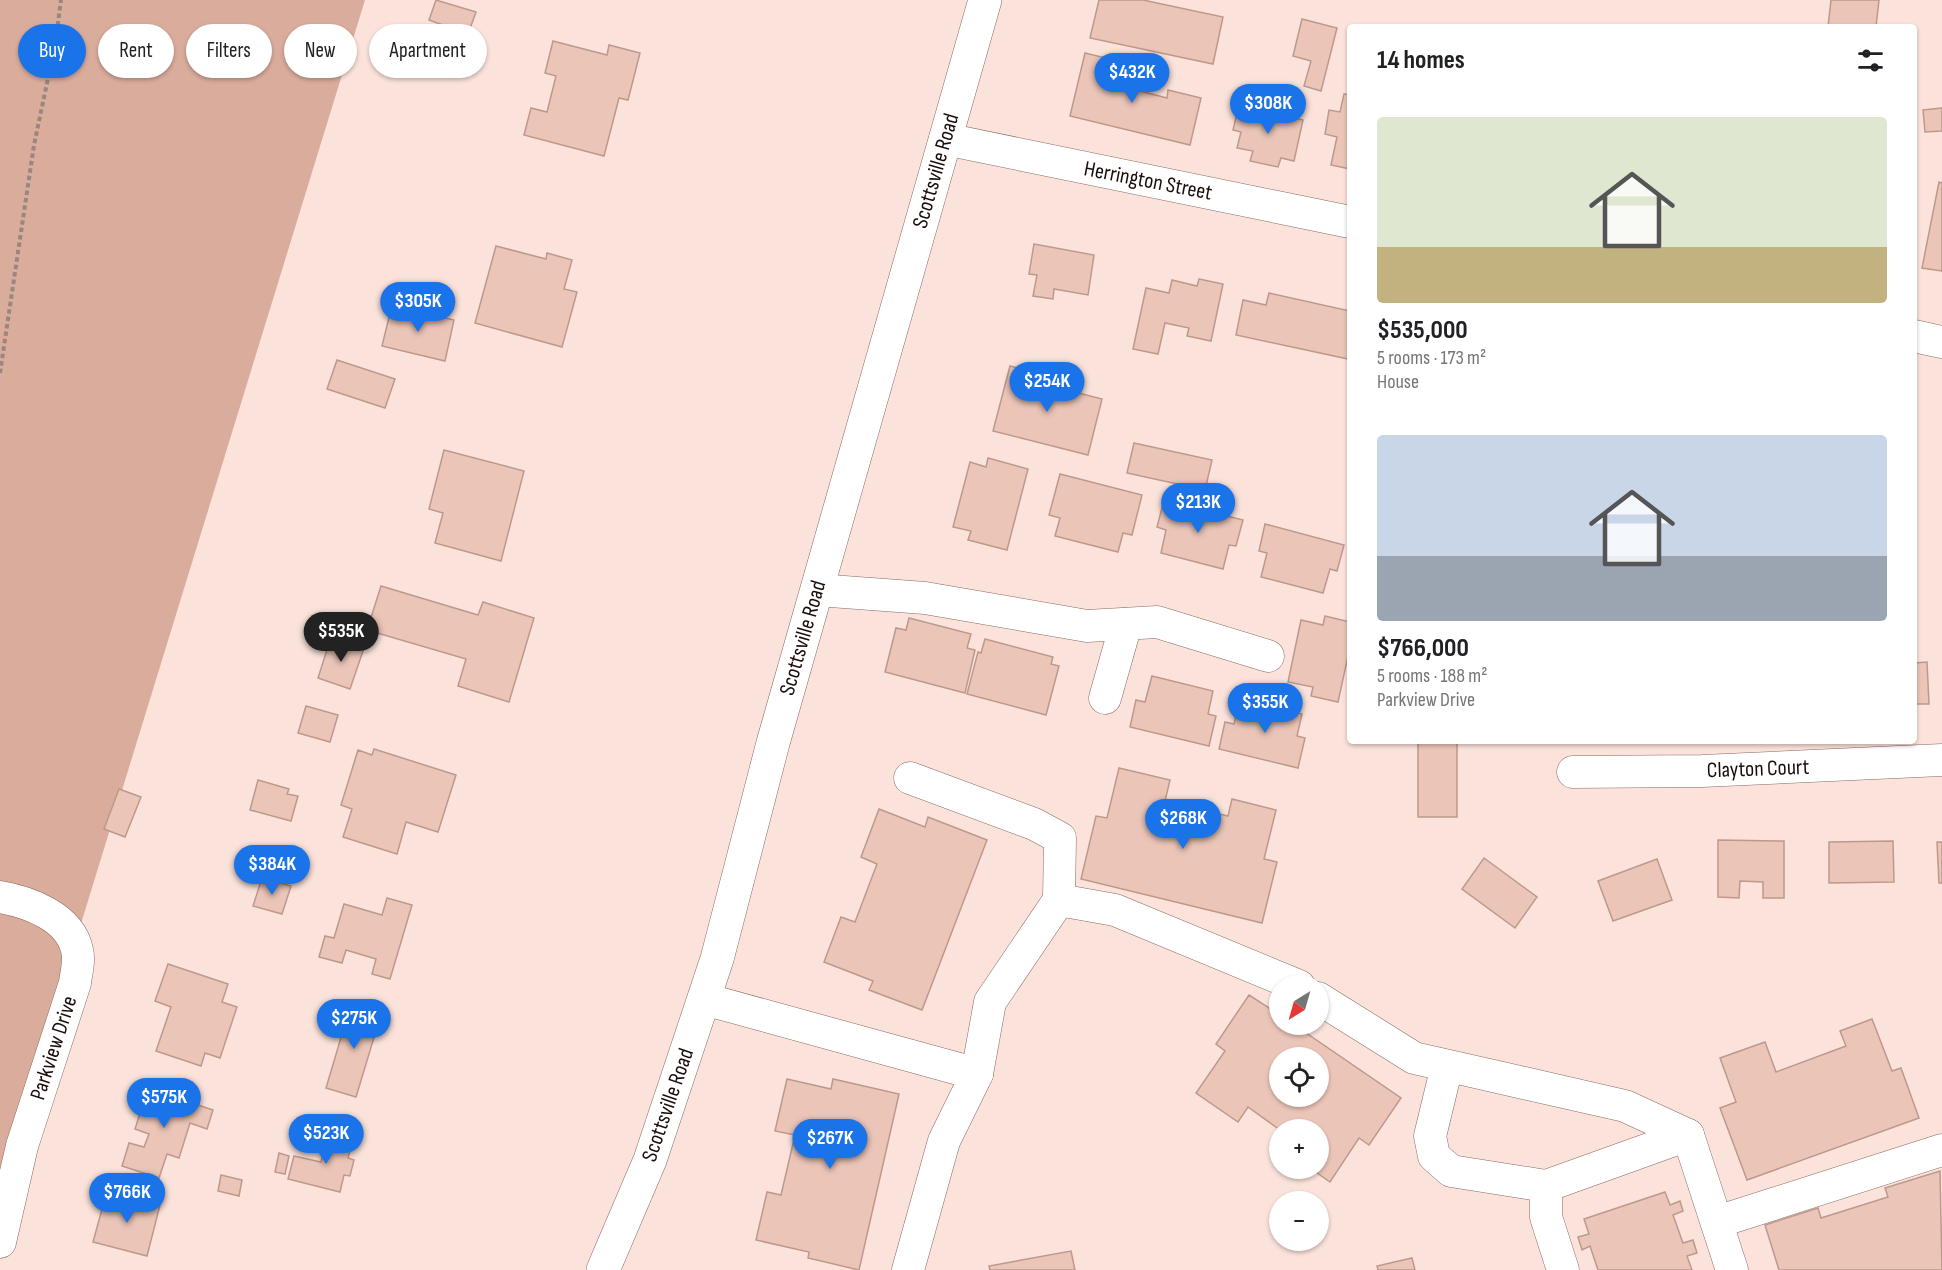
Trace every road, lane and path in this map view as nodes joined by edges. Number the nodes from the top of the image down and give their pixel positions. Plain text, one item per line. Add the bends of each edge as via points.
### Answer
1 (61, 0) edge
2 (985, 0) edge
3 (945, 140) junction
4 (1347, 221) edge
5 (1917, 337) edge
6 (1942, 342) edge
7 (0, 373) edge
8 (817, 590) junction
9 (1126, 624) junction
10 (1268, 656) dead end
11 (1106, 698) dead end
12 (1942, 760) edge
13 (1573, 772) dead end
14 (910, 778) dead end
15 (0, 897) edge
16 (1059, 900) junction
17 (1272, 975) edge
18 (704, 999) junction
19 (1329, 1005) edge
20 (1447, 1066) junction
21 (977, 1074) junction
22 (1688, 1135) junction
23 (1942, 1150) edge
24 (1546, 1186) junction
25 (1717, 1222) junction
26 (0, 1242) edge
27 (603, 1270) edge
28 (908, 1270) edge
29 (1563, 1270) edge
30 (1732, 1270) edge

1 - 7 path via 56,45 34,145
2 - 3 main road, Scottsville Road
3 - 4 street, Herrington Street
3 - 8 main road, Scottsville Road
5 - 6 street
8 - 9 street via 925,598 1087,626
8 - 18 main road, Scottsville Road
9 - 10 street via 1158,622
9 - 11 street
12 - 13 street, Clayton Court via 1702,771
14 - 16 street via 1034,824 1060,838
15 - 26 street, Parkview Drive via 37,906 64,928 73,939 78,961 75,983 14,1174
16 - 17 street via 1115,910
16 - 21 street via 990,1002
18 - 21 street
18 - 27 main road, Scottsville Road via 653,1151
19 - 20 street via 1414,1058
20 - 22 street via 1625,1106
20 - 24 street via 1430,1136 1434,1156 1450,1171
21 - 28 street via 944,1141
22 - 24 street
22 - 25 street
23 - 25 street
24 - 29 street via 1546,1217
25 - 30 street

